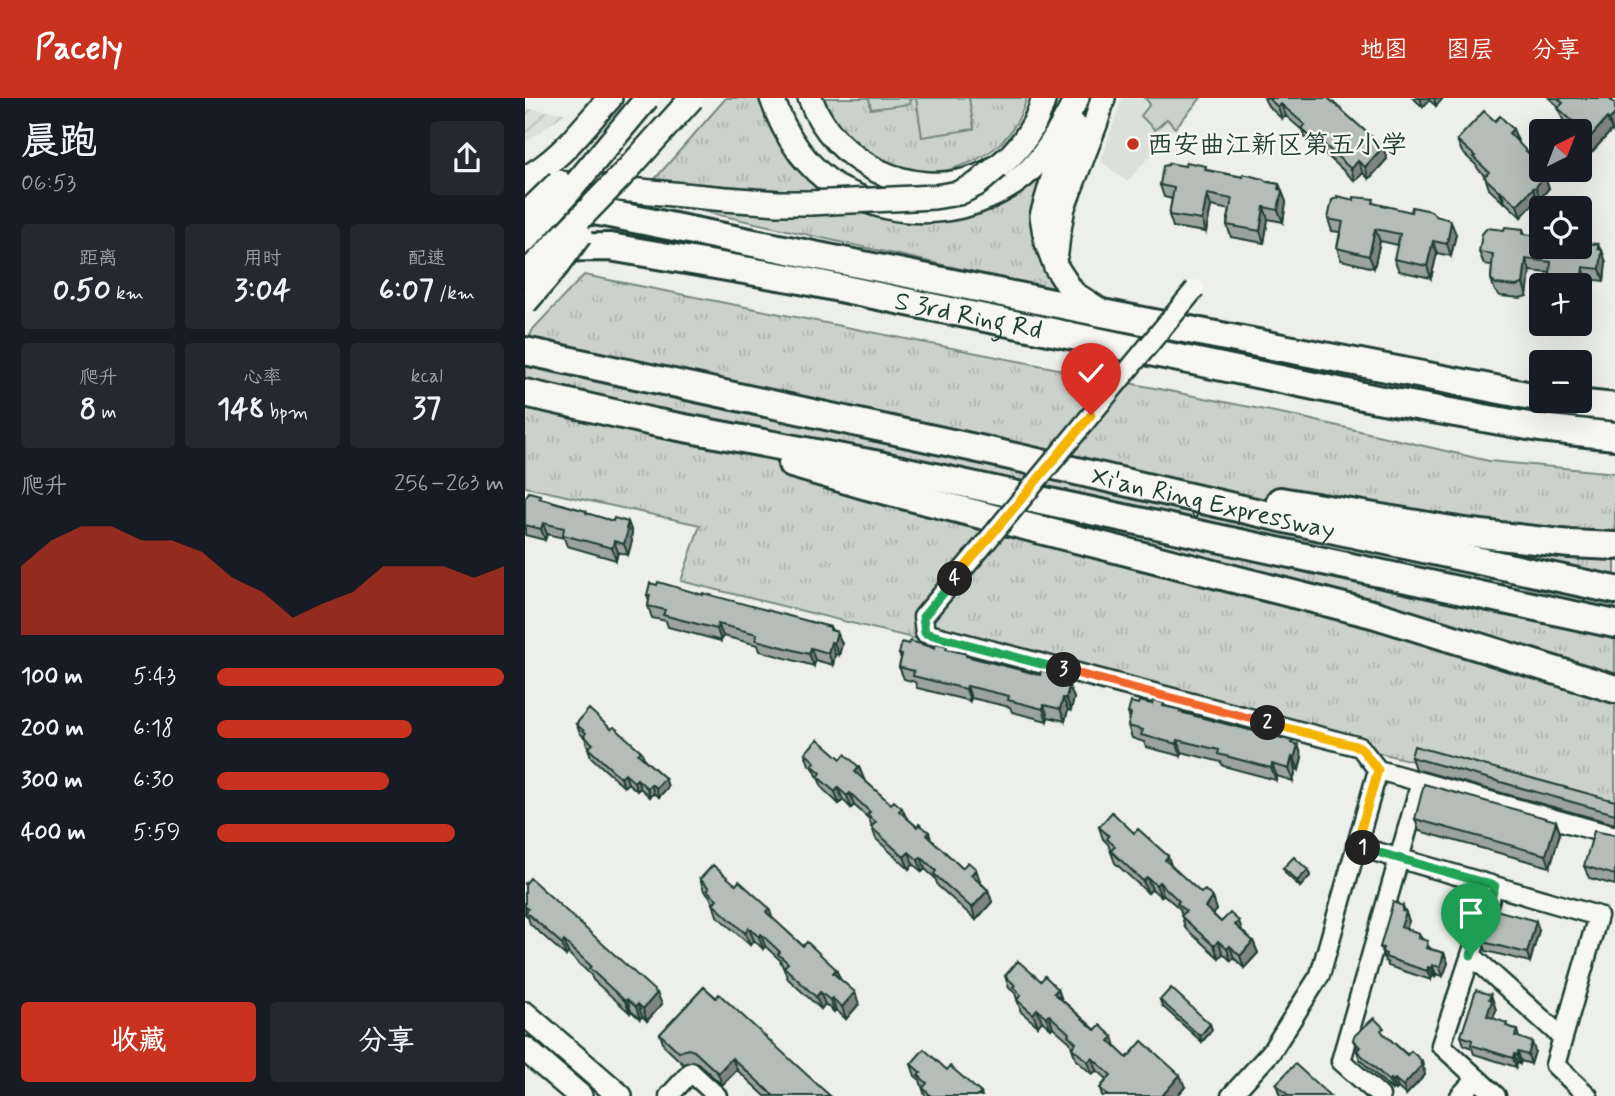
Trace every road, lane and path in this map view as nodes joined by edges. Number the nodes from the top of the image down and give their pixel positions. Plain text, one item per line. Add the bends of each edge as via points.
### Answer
1 (610, 98) edge
2 (692, 98) edge
3 (772, 98) edge
4 (810, 98) edge
5 (1044, 98) edge
6 (1079, 98) edge
7 (1103, 98) edge
8 (640, 106) edge
9 (997, 167) junction
10 (629, 168) junction
11 (525, 179) edge
12 (525, 197) edge
13 (525, 215) edge
14 (525, 240) edge
15 (525, 248) edge
16 (1056, 267) junction
17 (525, 275) edge
18 (1195, 289) dead end
19 (525, 303) edge
20 (1107, 314) junction
21 (525, 351) edge
22 (525, 393) edge
23 (1529, 395) edge
24 (1592, 405) edge
25 (1615, 407) edge
26 (653, 422) junction
27 (1615, 436) edge
28 (1067, 469) junction
29 (1615, 546) edge
30 (1615, 590) edge
31 (1376, 615) junction
32 (1615, 624) edge
33 (1615, 669) edge
34 (1615, 689) edge
35 (1378, 770) junction
36 (1421, 782) junction
37 (1615, 836) edge
38 (1356, 846) junction
39 (1398, 858) junction
40 (1495, 886) junction
41 (1471, 955) junction
42 (525, 1014) edge
43 (544, 1030) junction
44 (1563, 1038) junction
45 (525, 1050) edge
46 (1477, 1078) junction
47 (580, 1096) edge
48 (620, 1096) edge
49 (669, 1096) edge
50 (716, 1096) edge
51 (1231, 1096) edge
52 (1380, 1096) edge
53 (1460, 1096) edge
54 (1496, 1096) edge
55 (1588, 1096) edge

1 - 11 main road via 552,162
2 - 10 main road, bridge
3 - 6 main road via 789,138 837,188 899,210 928,211 957,208 1015,182 1036,163
4 - 9 main road, bridge via 829,134 847,152 896,178 946,184
5 - 9 main road via 1030,131
6 - 16 main road via 1042,216
7 - 16 main road via 1063,207
8 - 13 main road, bridge
8 - 14 main road, bridge
9 - 11 main road, bridge via 959,193 810,204
10 - 17 main road, bridge
10 - 19 main road, bridge
12 - 20 highway, S 3rd Ring Rd
15 - 27 highway, S 3rd Ring Rd via 610,247 657,254 1402,404
16 - 20 main road via 1073,293
18 - 35 street, bridge via 923,617 925,633 1360,747
20 - 23 highway, S 3rd Ring Rd
21 - 28 highway, Xi'an Ring Expressway
22 - 26 highway, Xi'an Ring Expressway
24 - 25 highway
26 - 31 highway via 867,486
26 - 32 highway, Xi'an Ring Expressway via 874,464
28 - 29 highway via 1464,532
28 - 30 highway, Xi'an Ring Expressway
31 - 33 highway
31 - 34 highway
35 - 36 street
35 - 38 street
36 - 37 street
36 - 39 street
38 - 39 street
38 - 51 street via 1320,975 1271,1052
39 - 40 street
39 - 52 street via 1341,1061
40 - 41 street
40 - 44 street via 1598,916
41 - 44 street
41 - 46 street via 1441,1045
42 - 43 main road
43 - 45 street
43 - 48 main road
44 - 55 street via 1555,1065
45 - 47 main road
46 - 53 street
46 - 54 street
49 - 50 street via 691,1072

